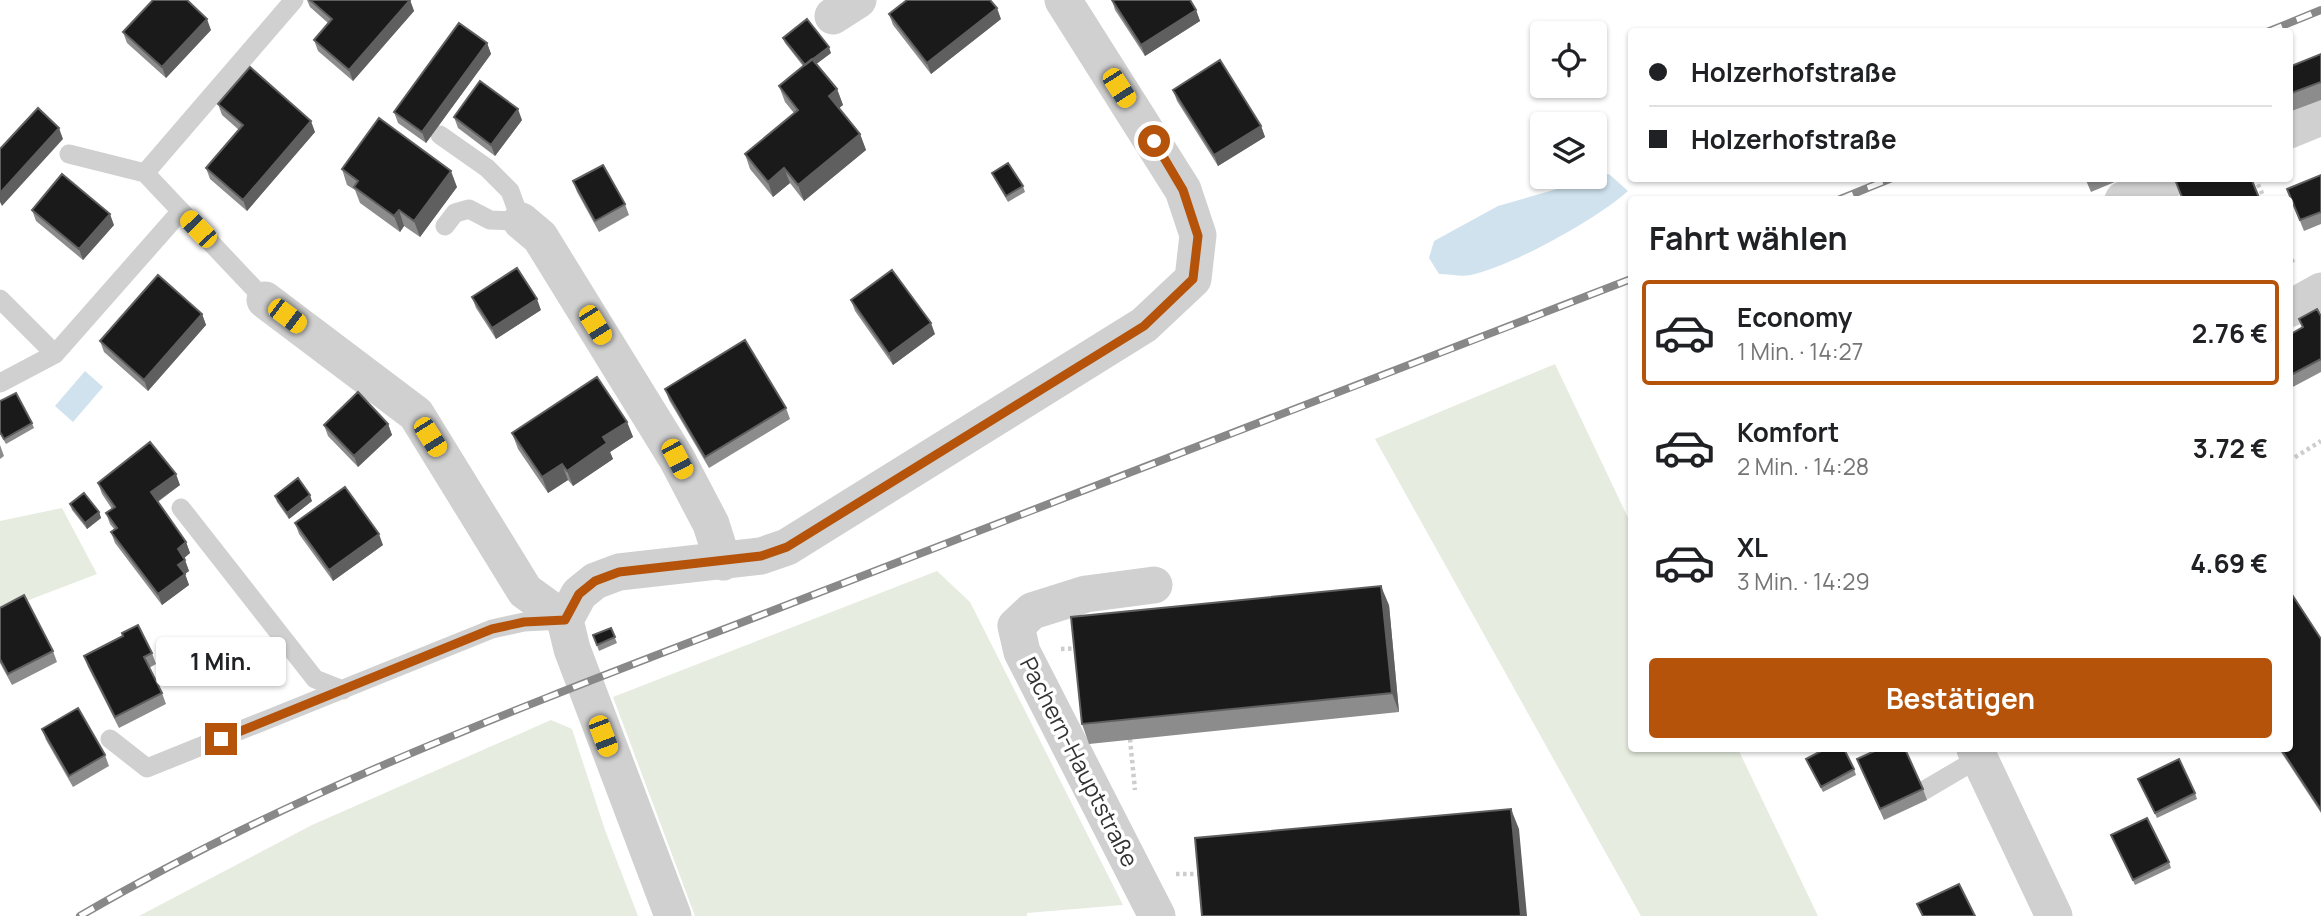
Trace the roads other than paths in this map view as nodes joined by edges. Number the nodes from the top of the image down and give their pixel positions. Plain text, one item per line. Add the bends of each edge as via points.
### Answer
1 (294, 0) edge
2 (1063, 0) edge
3 (2321, 117) edge
4 (2293, 128) edge
5 (440, 135) dead end
6 (69, 154) dead end
7 (145, 173) junction
8 (2163, 182) edge
9 (2132, 196) edge
10 (181, 211) junction
11 (521, 221) junction
12 (445, 226) dead end
13 (2321, 291) edge
14 (0, 299) edge
15 (265, 300) joint
16 (2293, 307) edge
17 (55, 354) junction
18 (0, 383) edge
19 (181, 508) dead end
20 (723, 562) junction
21 (1154, 585) dead end
22 (565, 620) junction
23 (343, 690) junction
24 (110, 739) dead end
25 (1977, 754) edge
26 (1923, 791) edge
27 (673, 916) edge
28 (1157, 916) edge
29 (2054, 916) edge

1 - 7 lane
2 - 20 street via 1183,190 1198,236 1193,279 1144,326 787,547
3 - 4 street
5 - 11 lane via 487,168 510,191
6 - 7 lane
7 - 10 lane
8 - 9 street
10 - 15 lane
10 - 17 lane
11 - 12 lane via 490,220 469,209 455,213
11 - 20 street via 540,237 677,459 711,523
13 - 16 street
14 - 17 lane
15 - 22 street via 416,414 525,591
17 - 18 lane
19 - 23 lane via 315,679
20 - 22 street via 619,572 595,581 579,594
21 - 28 street, Pachern-Hauptstraße via 1086,594 1032,611 1016,626 1022,652
22 - 23 lane via 492,629
22 - 27 street via 583,684
23 - 24 lane via 147,768
25 - 26 lane
25 - 29 street

